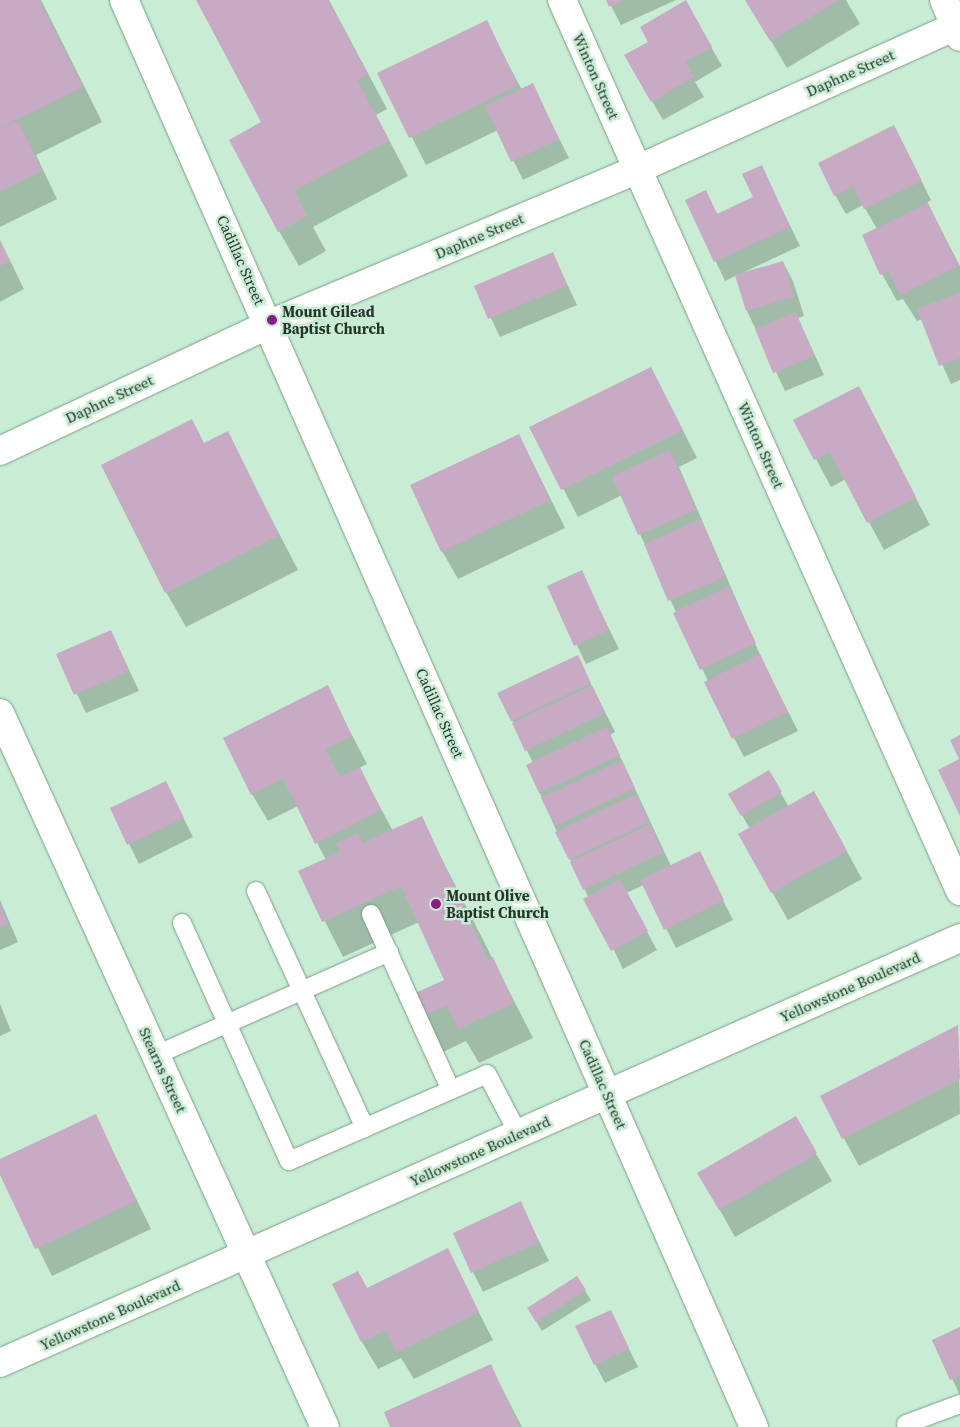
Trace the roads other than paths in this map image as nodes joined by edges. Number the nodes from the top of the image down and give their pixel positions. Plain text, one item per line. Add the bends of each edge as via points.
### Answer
1 (124, 0) edge
2 (562, 0) edge
3 (944, 0) edge
4 (958, 29) edge
5 (638, 169) junction
6 (270, 324) junction
7 (0, 451) edge
8 (0, 713) edge
9 (256, 890) dead end
10 (960, 891) edge
11 (371, 914) dead end
12 (182, 923) dead end
13 (960, 938) edge
14 (388, 952) junction
15 (302, 990) junction
16 (227, 1023) junction
17 (156, 1055) junction
18 (451, 1090) junction
19 (608, 1096) junction
20 (365, 1128) junction
21 (518, 1133) junction
22 (247, 1254) junction
23 (0, 1363) edge
24 (960, 1404) edge
25 (906, 1424) dead end
26 (325, 1427) edge
27 (754, 1427) edge

1 - 6 street, Cadillac Street
2 - 5 street, Winton Street
3 - 4 street
4 - 5 street, Daphne Street
5 - 6 street, Daphne Street
5 - 10 street, Winton Street
6 - 7 street, Daphne Street
6 - 19 street, Cadillac Street
8 - 17 street, Stearns Street
9 - 15 lane
11 - 14 lane
12 - 16 lane
13 - 19 street, Yellowstone Boulevard
14 - 15 lane
14 - 18 lane
15 - 16 lane
15 - 20 lane
16 - 17 lane
16 - 20 lane via 289,1161
17 - 22 street, Stearns Street
18 - 20 lane
18 - 21 lane via 487,1074
19 - 21 street, Yellowstone Boulevard
19 - 27 street, Cadillac Street
21 - 22 street, Yellowstone Boulevard
22 - 23 street, Yellowstone Boulevard
22 - 26 street, Stearns Street
24 - 25 lane

